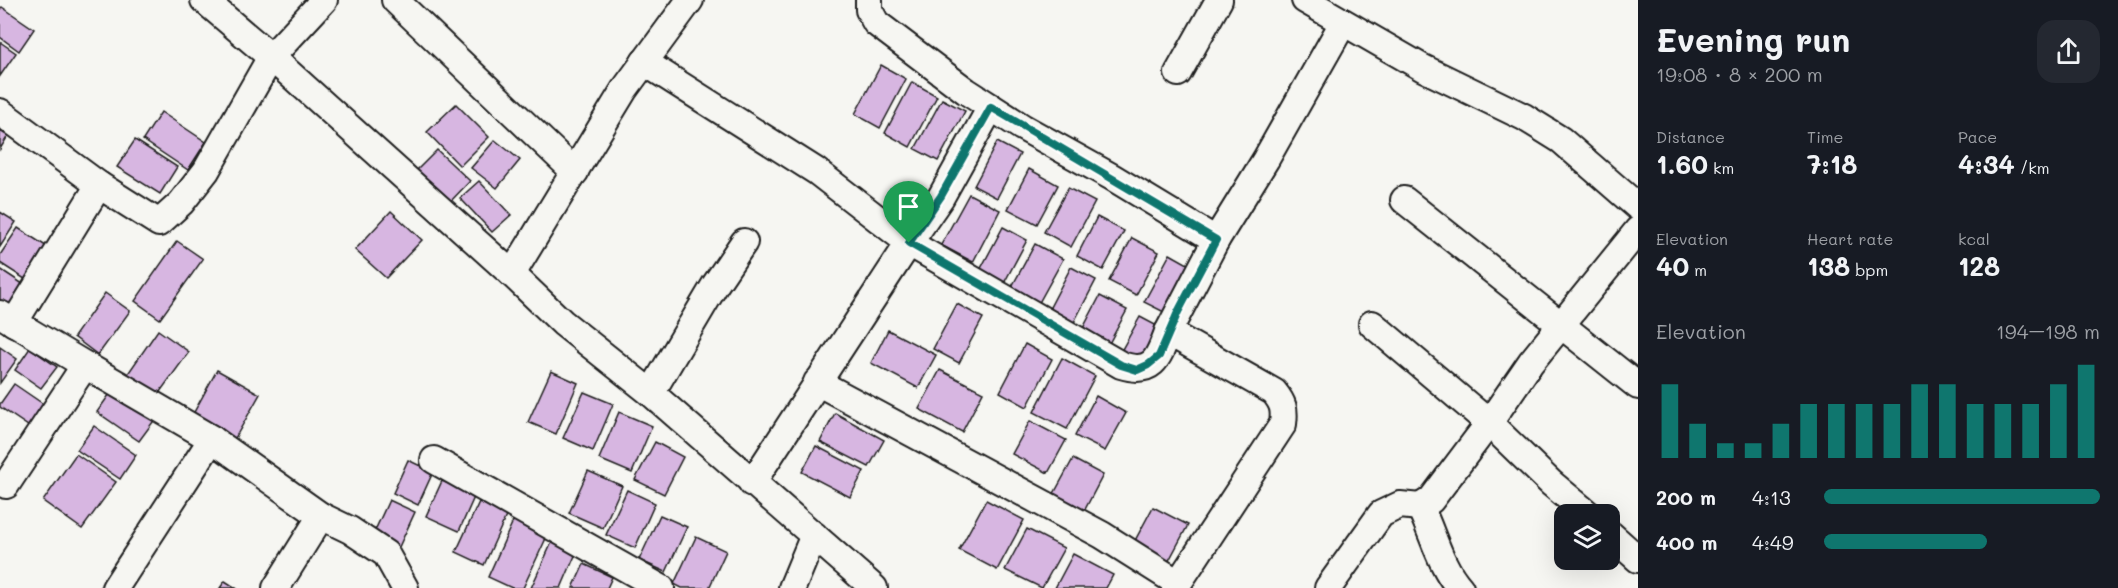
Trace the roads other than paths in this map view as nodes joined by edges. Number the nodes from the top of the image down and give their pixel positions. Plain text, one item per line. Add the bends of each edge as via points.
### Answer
1 (204, 0) edge
2 (324, 0) edge
3 (395, 0) edge
4 (690, 0) edge
5 (869, 0) edge
6 (1219, 0) edge
7 (1305, 0) edge
8 (1343, 23) junction
9 (270, 57) junction
10 (644, 62) junction
11 (1178, 73) dead end
12 (991, 107) junction
13 (0, 112) edge
14 (575, 172) junction
15 (99, 184) junction
16 (1404, 200) dead end
17 (1638, 207) edge
18 (1638, 230) edge
19 (1216, 240) junction
20 (744, 242) dead end
21 (909, 243) junction
22 (512, 274) junction
23 (7, 318) edge
24 (1372, 324) dead end
25 (1560, 326) junction
26 (1168, 332) junction
27 (85, 365) junction
28 (817, 382) junction
29 (1638, 386) edge
30 (651, 393) junction
31 (1489, 423) junction
32 (212, 439) junction
33 (434, 460) dead end
34 (752, 483) junction
35 (6, 485) dead end
36 (1576, 504) edge
37 (1420, 507) junction
38 (321, 516) junction
39 (814, 535) junction
40 (1620, 543) edge
41 (1638, 559) edge
42 (1177, 586) edge
43 (115, 588) edge
44 (276, 588) edge
45 (405, 588) edge
46 (661, 588) edge
47 (792, 588) edge
48 (874, 588) edge
49 (1328, 588) edge
50 (1460, 588) edge

1 - 9 street
2 - 9 street
3 - 14 street
4 - 10 street
5 - 12 street via 876,23
6 - 11 street
7 - 8 street
8 - 17 street via 1561,140
8 - 19 street
9 - 15 street via 206,171 159,223
9 - 22 street
10 - 14 street
10 - 21 street via 816,171
12 - 19 street
12 - 21 street via 941,196
13 - 15 street
14 - 22 street
15 - 23 street
16 - 25 street
18 - 25 street
19 - 26 street
20 - 30 street
21 - 26 street via 1121,365 1137,370 1148,365 1159,356
21 - 28 street
22 - 30 street via 563,323
23 - 27 street
24 - 31 street
25 - 29 street
25 - 31 street
26 - 42 street via 1274,392 1285,412 1282,424
27 - 32 street
27 - 35 street
28 - 34 street
28 - 42 street via 1091,530
30 - 34 street
31 - 36 street
31 - 37 street via 1431,500
32 - 38 street
32 - 43 street
33 - 46 street
34 - 39 street
37 - 49 street via 1400,505 1381,514
37 - 50 street
38 - 44 street
38 - 45 street via 386,554
39 - 47 street
39 - 48 street
40 - 41 street

